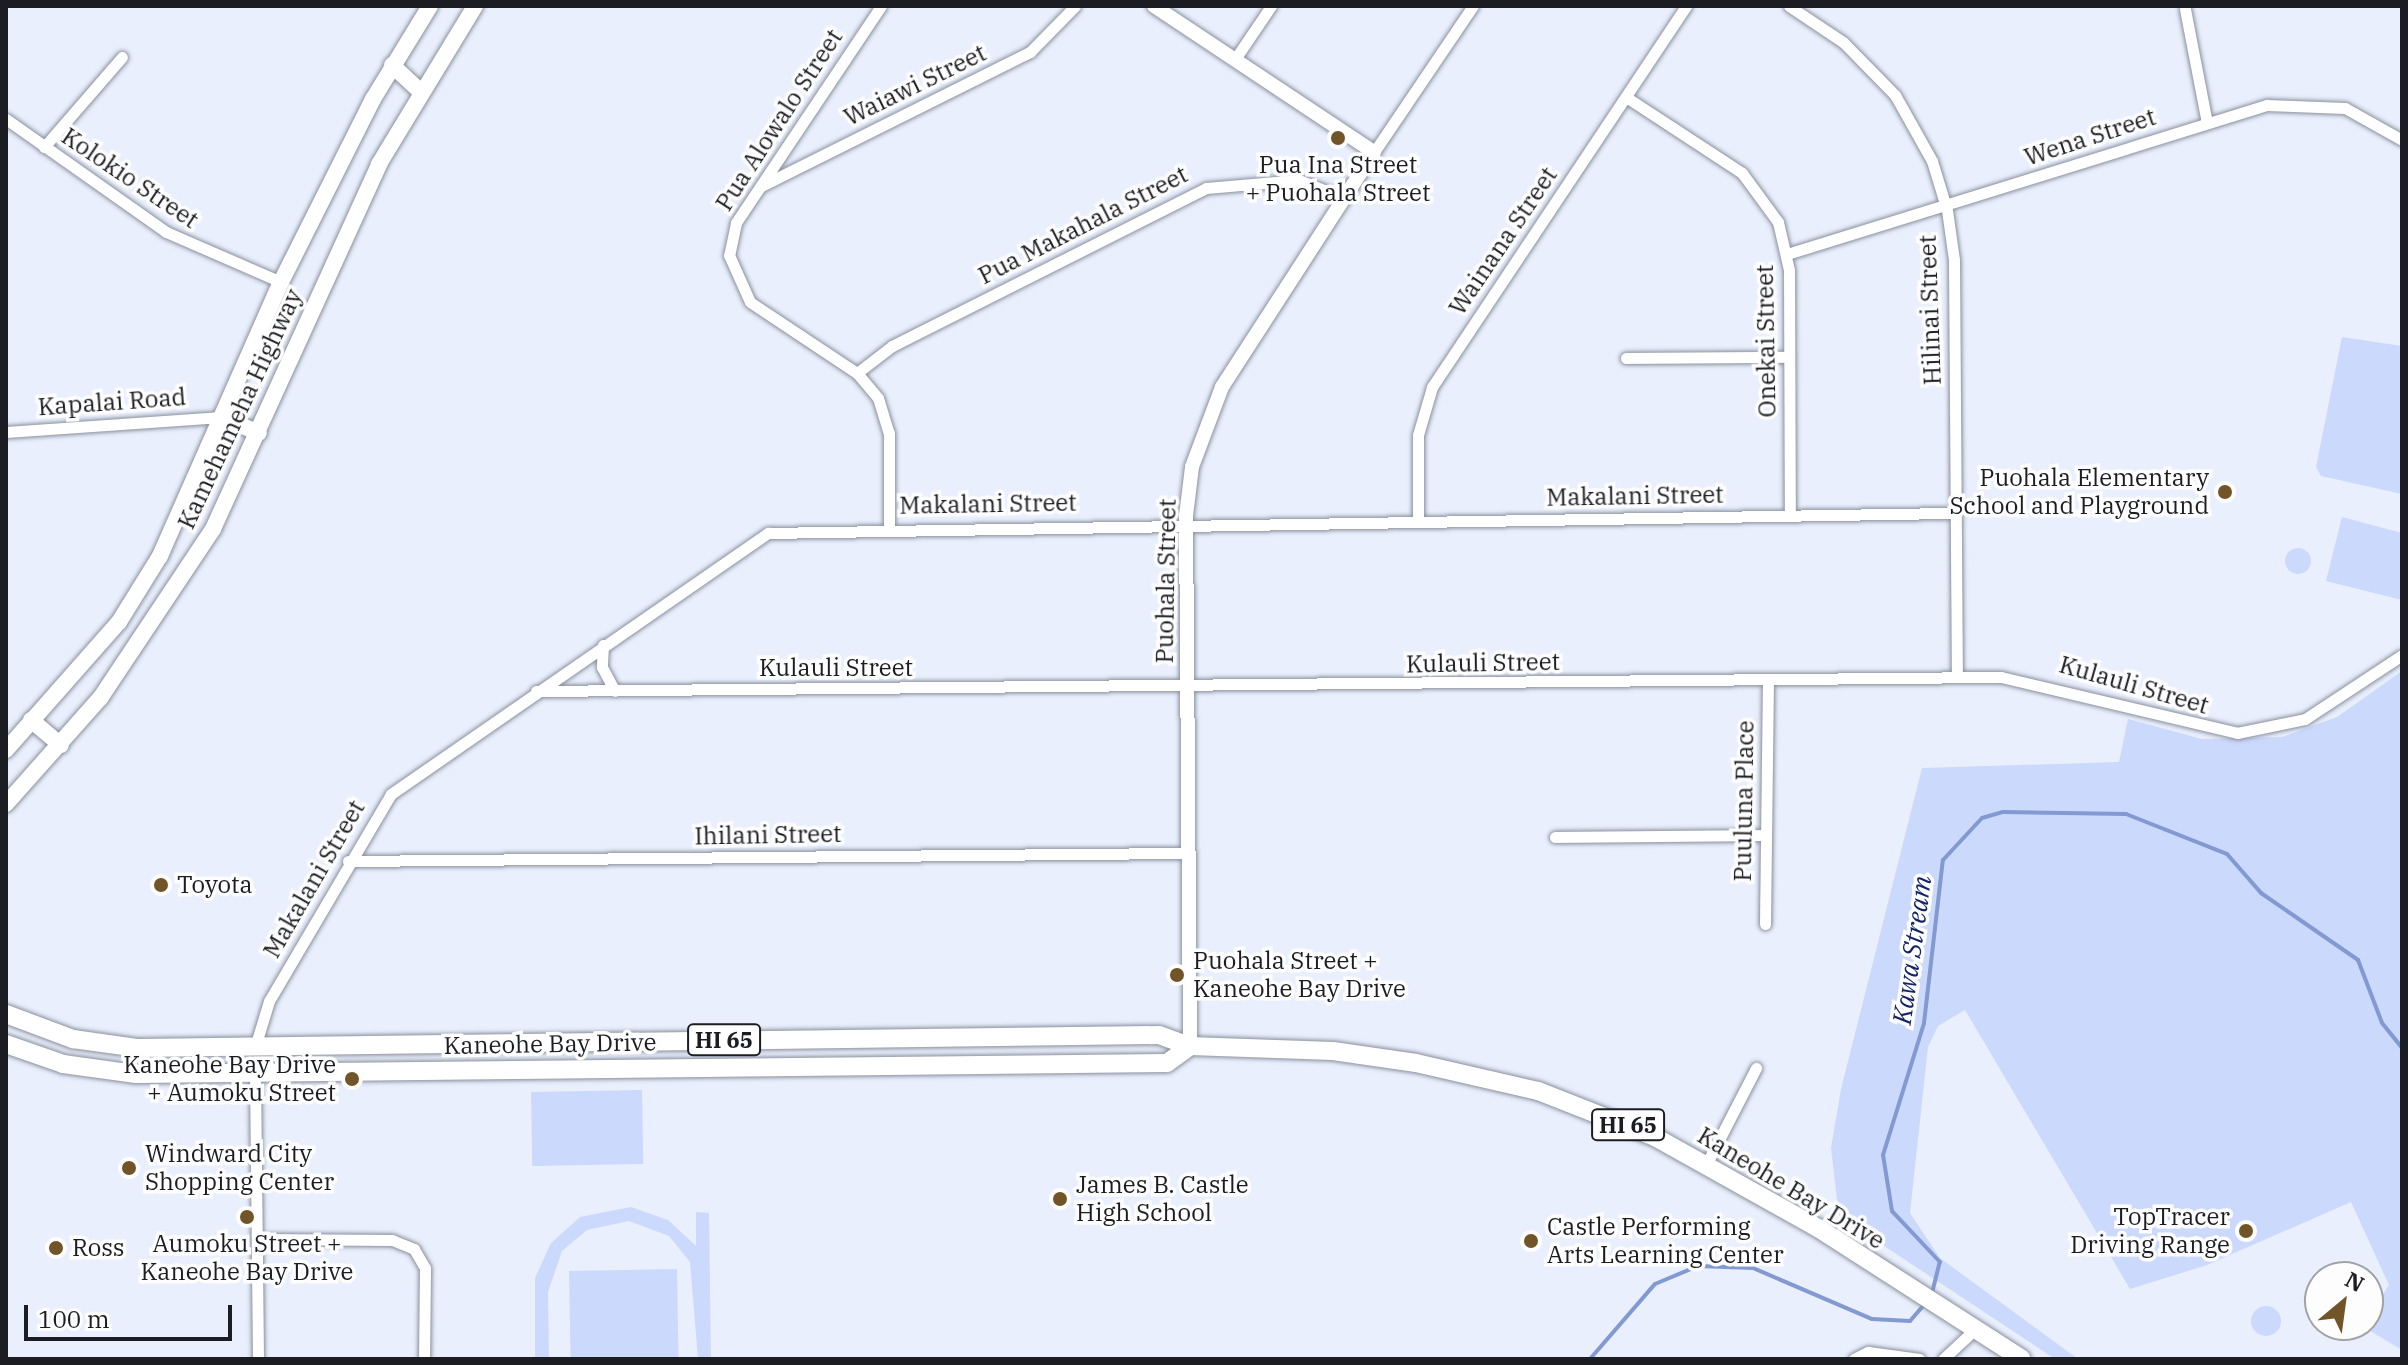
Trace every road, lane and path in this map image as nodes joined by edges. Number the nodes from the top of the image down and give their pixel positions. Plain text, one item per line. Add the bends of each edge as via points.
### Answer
1 (430, 6) edge
2 (475, 6) edge
3 (881, 6) edge
4 (1075, 6) edge
5 (1154, 6) edge
6 (1271, 6) edge
7 (1473, 6) edge
8 (1686, 6) edge
9 (1789, 6) edge
10 (2185, 9) dead end
11 (122, 57) dead end
12 (1235, 59) junction
13 (392, 65) junction
14 (420, 91) junction
15 (1626, 97) junction
16 (6, 119) edge
17 (2207, 123) junction
18 (2402, 140) edge
19 (44, 147) junction
20 (1374, 152) junction
21 (760, 186) junction
22 (1344, 198) junction
23 (1946, 206) junction
24 (1787, 254) junction
25 (281, 282) junction
26 (1789, 357) junction
27 (1626, 358) dead end
28 (857, 373) junction
29 (221, 417) junction
30 (6, 432) edge
31 (259, 433) junction
32 (1955, 513) junction
33 (1790, 516) junction
34 (1418, 520) junction
35 (1186, 523) junction
36 (889, 527) junction
37 (603, 645) junction
38 (2402, 655) edge
39 (1957, 676) junction
40 (1768, 680) junction
41 (1187, 690) junction
42 (536, 691) junction
43 (615, 691) junction
44 (31, 720) junction
45 (61, 745) junction
46 (6, 750) edge
47 (6, 804) edge
48 (1765, 835) junction
49 (1555, 837) dead end
50 (1188, 853) junction
51 (348, 861) junction
52 (1765, 924) dead end
53 (6, 1014) edge
54 (993, 1037) junction
55 (6, 1044) edge
56 (1190, 1046) junction
57 (255, 1047) junction
58 (993, 1063) junction
59 (1756, 1068) dead end
60 (255, 1073) junction
61 (1707, 1163) junction
62 (259, 1239) junction
63 (1973, 1331) junction
64 (258, 1359) edge
65 (424, 1359) edge
66 (1854, 1359) edge
67 (1920, 1359) edge
68 (1943, 1359) edge
69 (2022, 1359) edge

1 - 13 main road, Kamehameha Highway
2 - 14 main road, Kamehameha Highway
3 - 21 street, Pua Alowalo Street
4 - 21 street, Waiawi Street via 1030,52
5 - 12 street
6 - 12 street
7 - 20 street, Puohala Street
8 - 15 street, Wainana Street
9 - 23 street, Hilinai Street via 1843,42 1895,95 1927,149
10 - 17 street
11 - 19 street via 100,74
12 - 20 street
13 - 14 main road
13 - 25 main road, Kamehameha Highway
14 - 31 main road, Kamehameha Highway via 362,199
15 - 24 street, Onekai Street via 1753,184
15 - 34 street, Wainana Street via 1432,387 1418,435
16 - 19 street, Kolokio Street
17 - 18 street, Wena Street via 2267,105 2314,102 2360,113
17 - 23 street, Wena Street
19 - 25 street, Kolokio Street via 166,232
20 - 22 street, Puohala Street
21 - 28 street, Pua Alowalo Street via 729,243 737,285 758,309
22 - 28 street, Pua Makahala Street via 1299,180 1206,188 892,346
22 - 35 street, Puohala Street via 1213,405 1192,467
23 - 24 street, Wena Street
23 - 32 street, Hilinai Street via 1954,260
24 - 26 street, Onekai Street
25 - 29 main road, Kamehameha Highway
26 - 27 street
26 - 33 street, Onekai Street
28 - 36 street, Pua Alowalo Street via 887,421
29 - 30 street, Kapalai Road
29 - 31 main road
29 - 44 main road, Kamehameha Highway via 153,568 119,622
31 - 45 main road, Kamehameha Highway via 213,529 145,638
32 - 33 street, Makalani Street
32 - 39 street, Hilinai Street
33 - 34 street, Makalani Street
34 - 35 street, Makalani Street
35 - 36 street, Makalani Street
35 - 41 street, Puohala Street
36 - 37 street, Makalani Street via 768,533
37 - 42 street, Makalani Street
37 - 43 street via 602,667
38 - 39 street, Kulauli Street via 2321,712 2255,732 2202,728 2049,683
39 - 40 street, Kulauli Street
40 - 41 street, Kulauli Street
40 - 48 street, Puuluna Place
41 - 43 street, Kulauli Street
41 - 50 street, Puohala Street
42 - 43 street, Kulauli Street
42 - 51 street, Makalani Street via 391,794
44 - 45 main road
44 - 46 main road, Kamehameha Highway
45 - 47 main road, Kamehameha Highway
48 - 49 street
48 - 52 street, Puuluna Place
50 - 51 street, Ihilani Street
50 - 56 street, Puohala Street
51 - 57 street, Makalani Street via 269,1001
53 - 57 main road, Kaneohe Bay Drive / HI 65 via 94,1044
54 - 56 main road, Kaneohe Bay Drive / HI 65 via 1159,1035
54 - 57 main road, Kaneohe Bay Drive / HI 65
54 - 58 main road
55 - 60 main road, Kaneohe Bay Drive / HI 65 via 111,1072
56 - 58 main road, Kaneohe Bay Drive / HI 65 via 1167,1063
56 - 61 main road, Kaneohe Bay Drive / HI 65 via 1333,1051 1457,1070 1578,1105
57 - 60 main road
58 - 60 main road, Kaneohe Bay Drive / HI 65
59 - 61 street
60 - 62 street
61 - 63 main road, Kaneohe Bay Drive / HI 65
62 - 64 street
62 - 65 street via 392,1240 414,1249 425,1268
63 - 68 street
63 - 69 main road, Kaneohe Bay Drive / HI 65
66 - 67 street via 1868,1352

